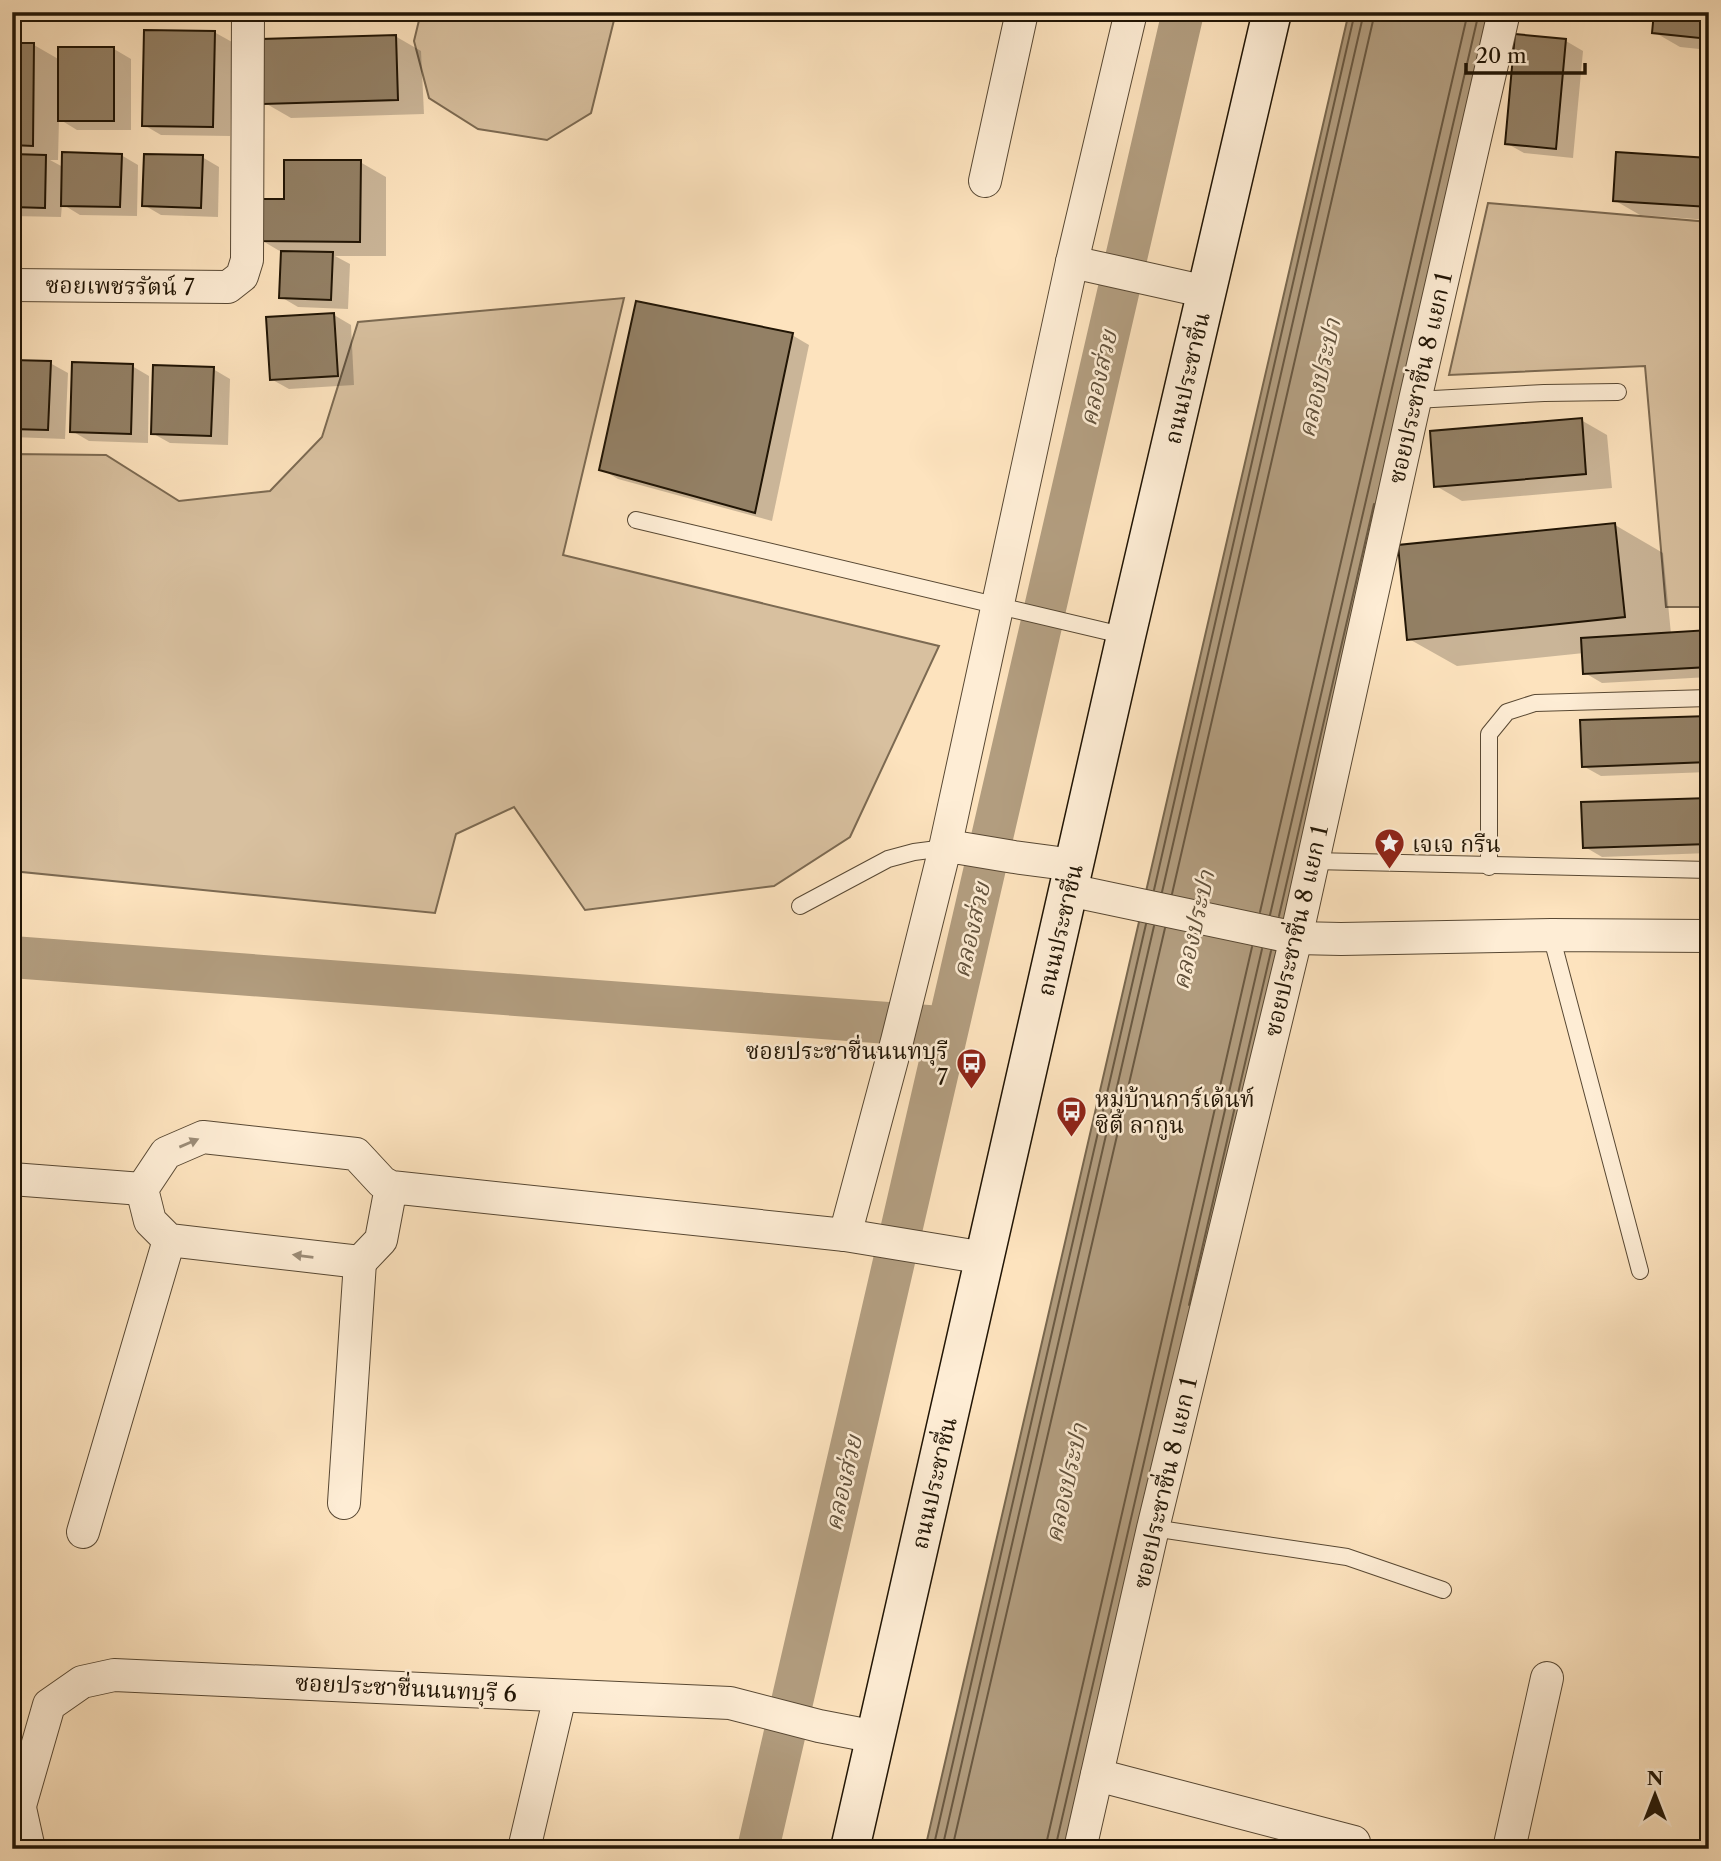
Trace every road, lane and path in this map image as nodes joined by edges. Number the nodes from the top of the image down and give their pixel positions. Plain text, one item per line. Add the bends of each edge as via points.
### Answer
1 (248, 12) edge
2 (1022, 12) edge
3 (1131, 12) edge
4 (1272, 12) edge
5 (1504, 12) edge
6 (985, 181) dead end
7 (1083, 265) junction
8 (12, 285) edge
9 (1207, 292) junction
10 (1618, 392) dead end
11 (1415, 400) junction
12 (636, 520) dead end
13 (1008, 609) junction
14 (1126, 636) junction
15 (1709, 698) edge
16 (953, 848) junction
17 (1312, 861) junction
18 (1489, 867) junction
19 (1709, 870) edge
20 (1072, 878) junction
21 (800, 906) dead end
22 (1551, 934) junction
23 (1709, 936) edge
24 (1292, 937) junction
25 (12, 1179) edge
26 (391, 1187) junction
27 (142, 1189) junction
28 (857, 1237) junction
29 (169, 1240) junction
30 (985, 1258) junction
31 (360, 1262) junction
32 (1640, 1271) dead end
33 (344, 1503) dead end
34 (1153, 1528) junction
35 (83, 1532) dead end
36 (1443, 1590) dead end
37 (1547, 1678) dead end
38 (560, 1696) junction
39 (876, 1737) junction
40 (12, 1764) edge
41 (1097, 1774) junction
42 (19, 1809) junction
43 (1354, 1842) dead end
44 (29, 1849) edge
45 (524, 1849) edge
46 (850, 1849) edge
47 (1080, 1849) edge
48 (1509, 1849) edge

1 - 8 street, ซอยเพชรรัตน์ 7 via 247,260 242,276 229,287
2 - 6 street
3 - 7 street
4 - 9 main road, ถนนประชาชื่น
5 - 11 street, ซอยประชาชื่น 8 แยก 1
7 - 9 street
7 - 13 street
9 - 14 main road, ถนนประชาชื่น
10 - 11 lane
11 - 17 street, ซอยประชาชื่น 8 แยก 1
12 - 13 lane
13 - 14 lane
13 - 16 street
14 - 20 main road, ถนนประชาชื่น
15 - 18 lane via 1535,704 1507,712 1489,734
16 - 20 street via 1014,858
16 - 21 lane via 888,859
16 - 28 street via 897,1041
17 - 18 lane
17 - 24 street, ซอยประชาชื่น 8 แยก 1
18 - 19 lane
20 - 24 street via 1128,904
20 - 30 main road, ถนนประชาชื่น
22 - 23 street
22 - 24 street
22 - 32 lane
24 - 34 street, ซอยประชาชื่น 8 แยก 1
25 - 27 street
27 -> 26 street via 166,1153 203,1137 356,1154
26 - 28 street
26 - 31 street via 381,1240
27 - 29 street via 150,1221
28 - 30 street
31 -> 29 street
29 - 35 street
30 - 39 main road, ถนนประชาชื่น
31 - 33 street
34 - 36 lane via 1347,1557
34 - 41 street, ซอยประชาชื่น 8 แยก 1
37 - 48 street
38 - 39 street, ซอยประชาชื่นนนทบุรี 6 via 730,1703
38 - 42 street, ซอยประชาชื่นนนทบุรี 6 via 114,1675 82,1682 49,1705
38 - 45 street
39 - 46 main road, ถนนประชาชื่น
40 - 42 street
41 - 43 street
41 - 47 street, ซอยประชาชื่น 8 แยก 1
42 - 44 street

